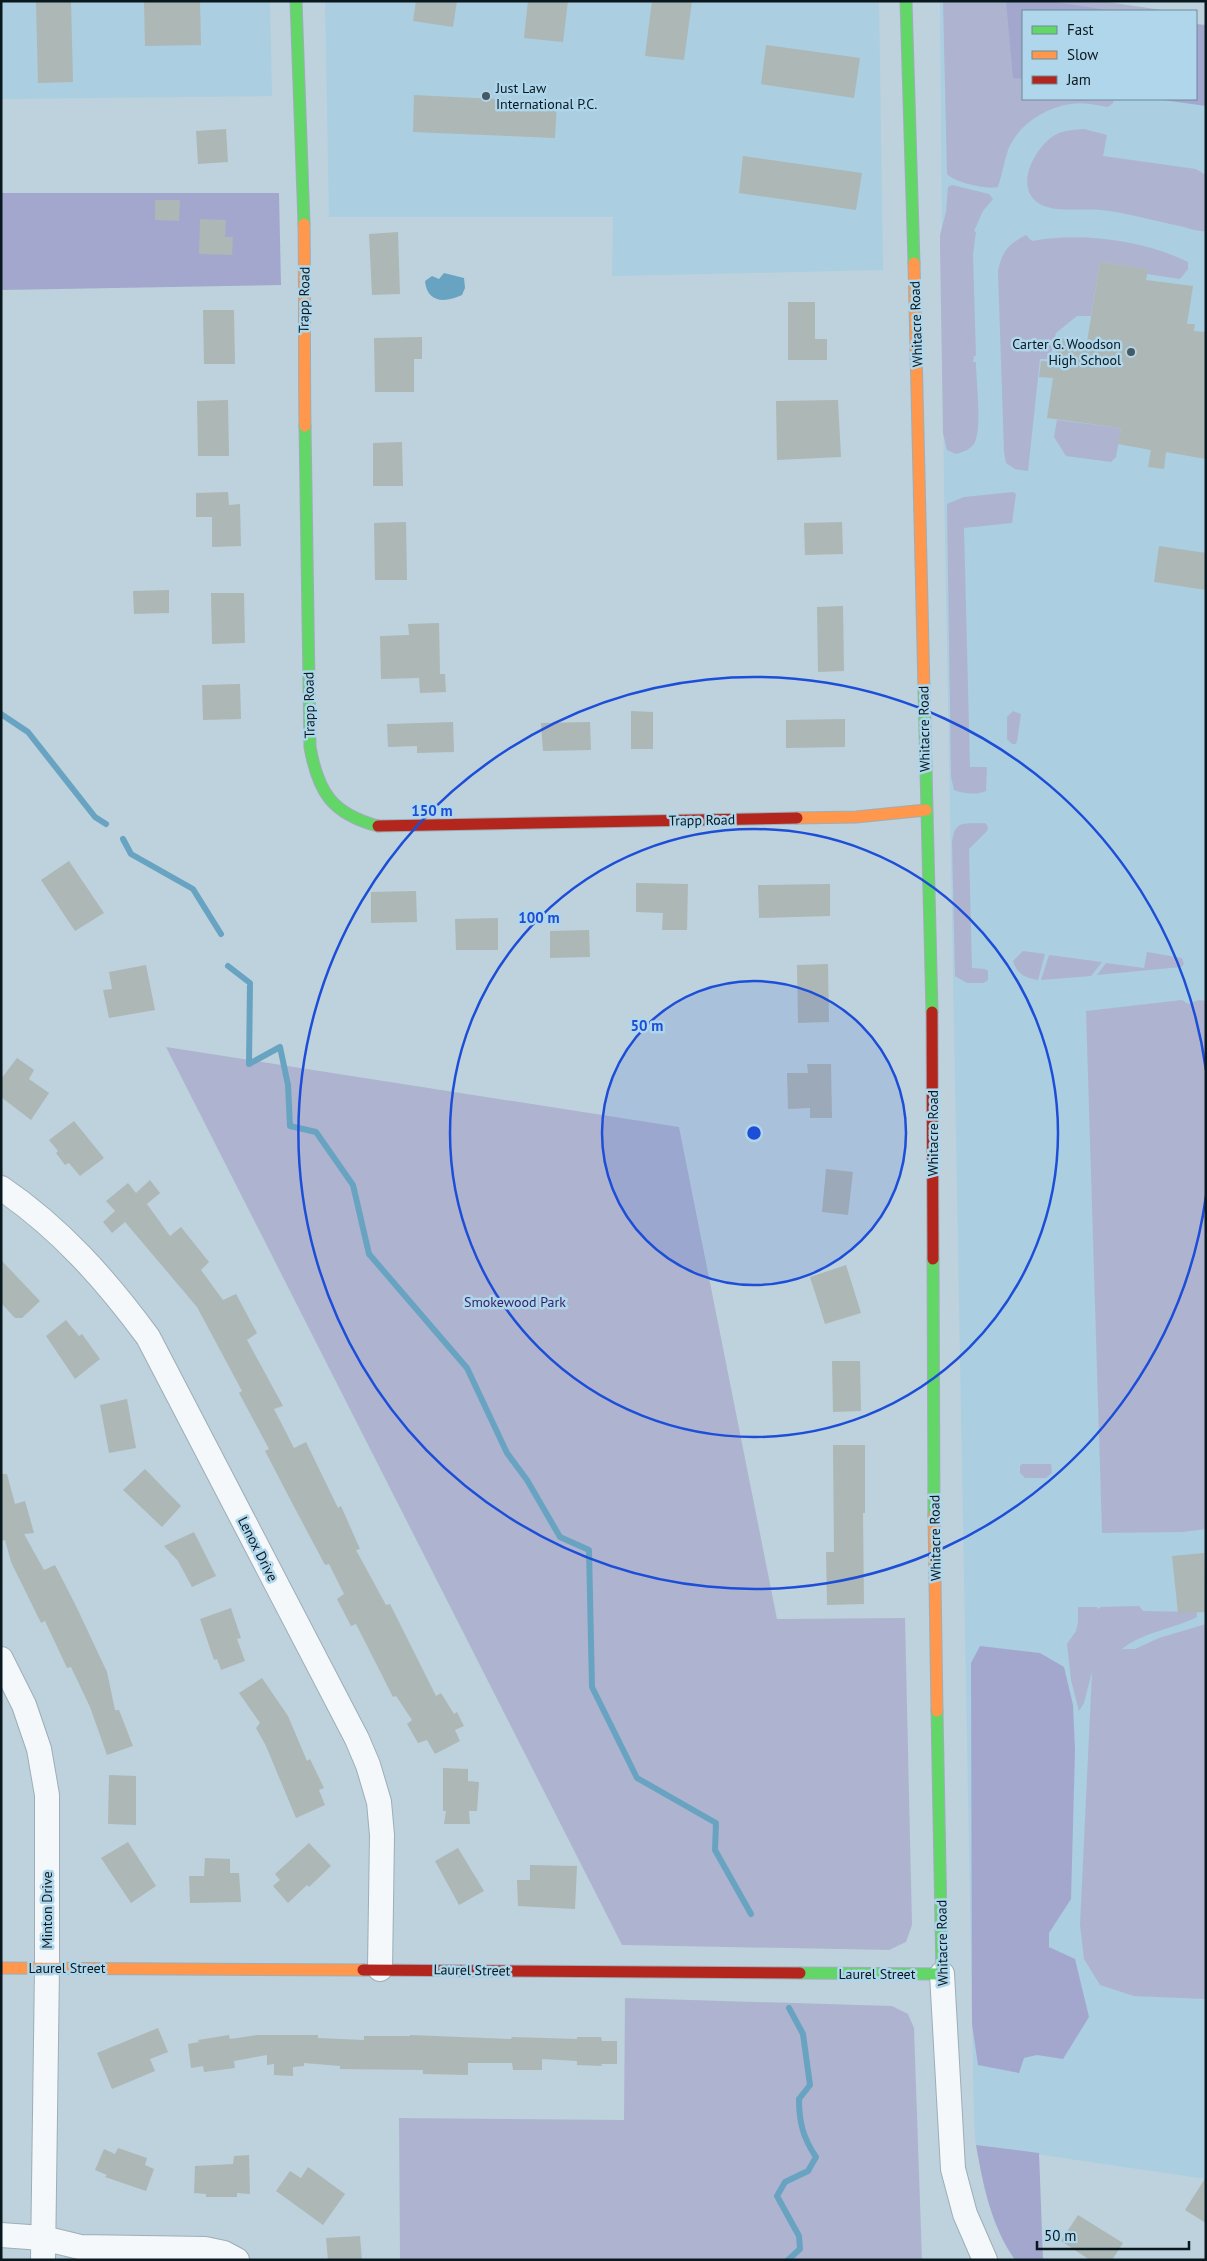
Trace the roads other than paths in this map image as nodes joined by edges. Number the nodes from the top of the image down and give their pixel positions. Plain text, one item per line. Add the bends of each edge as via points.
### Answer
1 (296, 1) edge
2 (906, 1) edge
3 (926, 810) junction
4 (1, 1188) edge
5 (1, 1659) edge
6 (1, 1968) edge
7 (47, 1968) junction
8 (380, 1970) junction
9 (942, 1974) junction
10 (1, 2235) edge
11 (43, 2249) edge
12 (237, 2260) edge
13 (985, 2260) edge

1 - 3 street, Trapp Road via 305,274 302,338 310,747 312,765 321,789 332,804 362,823 378,826 856,817
2 - 3 street, Whitacre Road
3 - 9 street, Whitacre Road via 932,1003 933,1457
4 - 8 street, Lenox Drive via 86,1260 148,1337 357,1739 379,1802 382,1835
5 - 7 street, Minton Drive via 24,1705 44,1770 48,1819
6 - 7 street, Laurel Street
7 - 8 street, Laurel Street
7 - 11 street, Minton Drive
8 - 9 street, Laurel Street
9 - 13 street, Whitacre Road via 953,2169 965,2214
10 - 11 street
11 - 12 street via 205,2249

